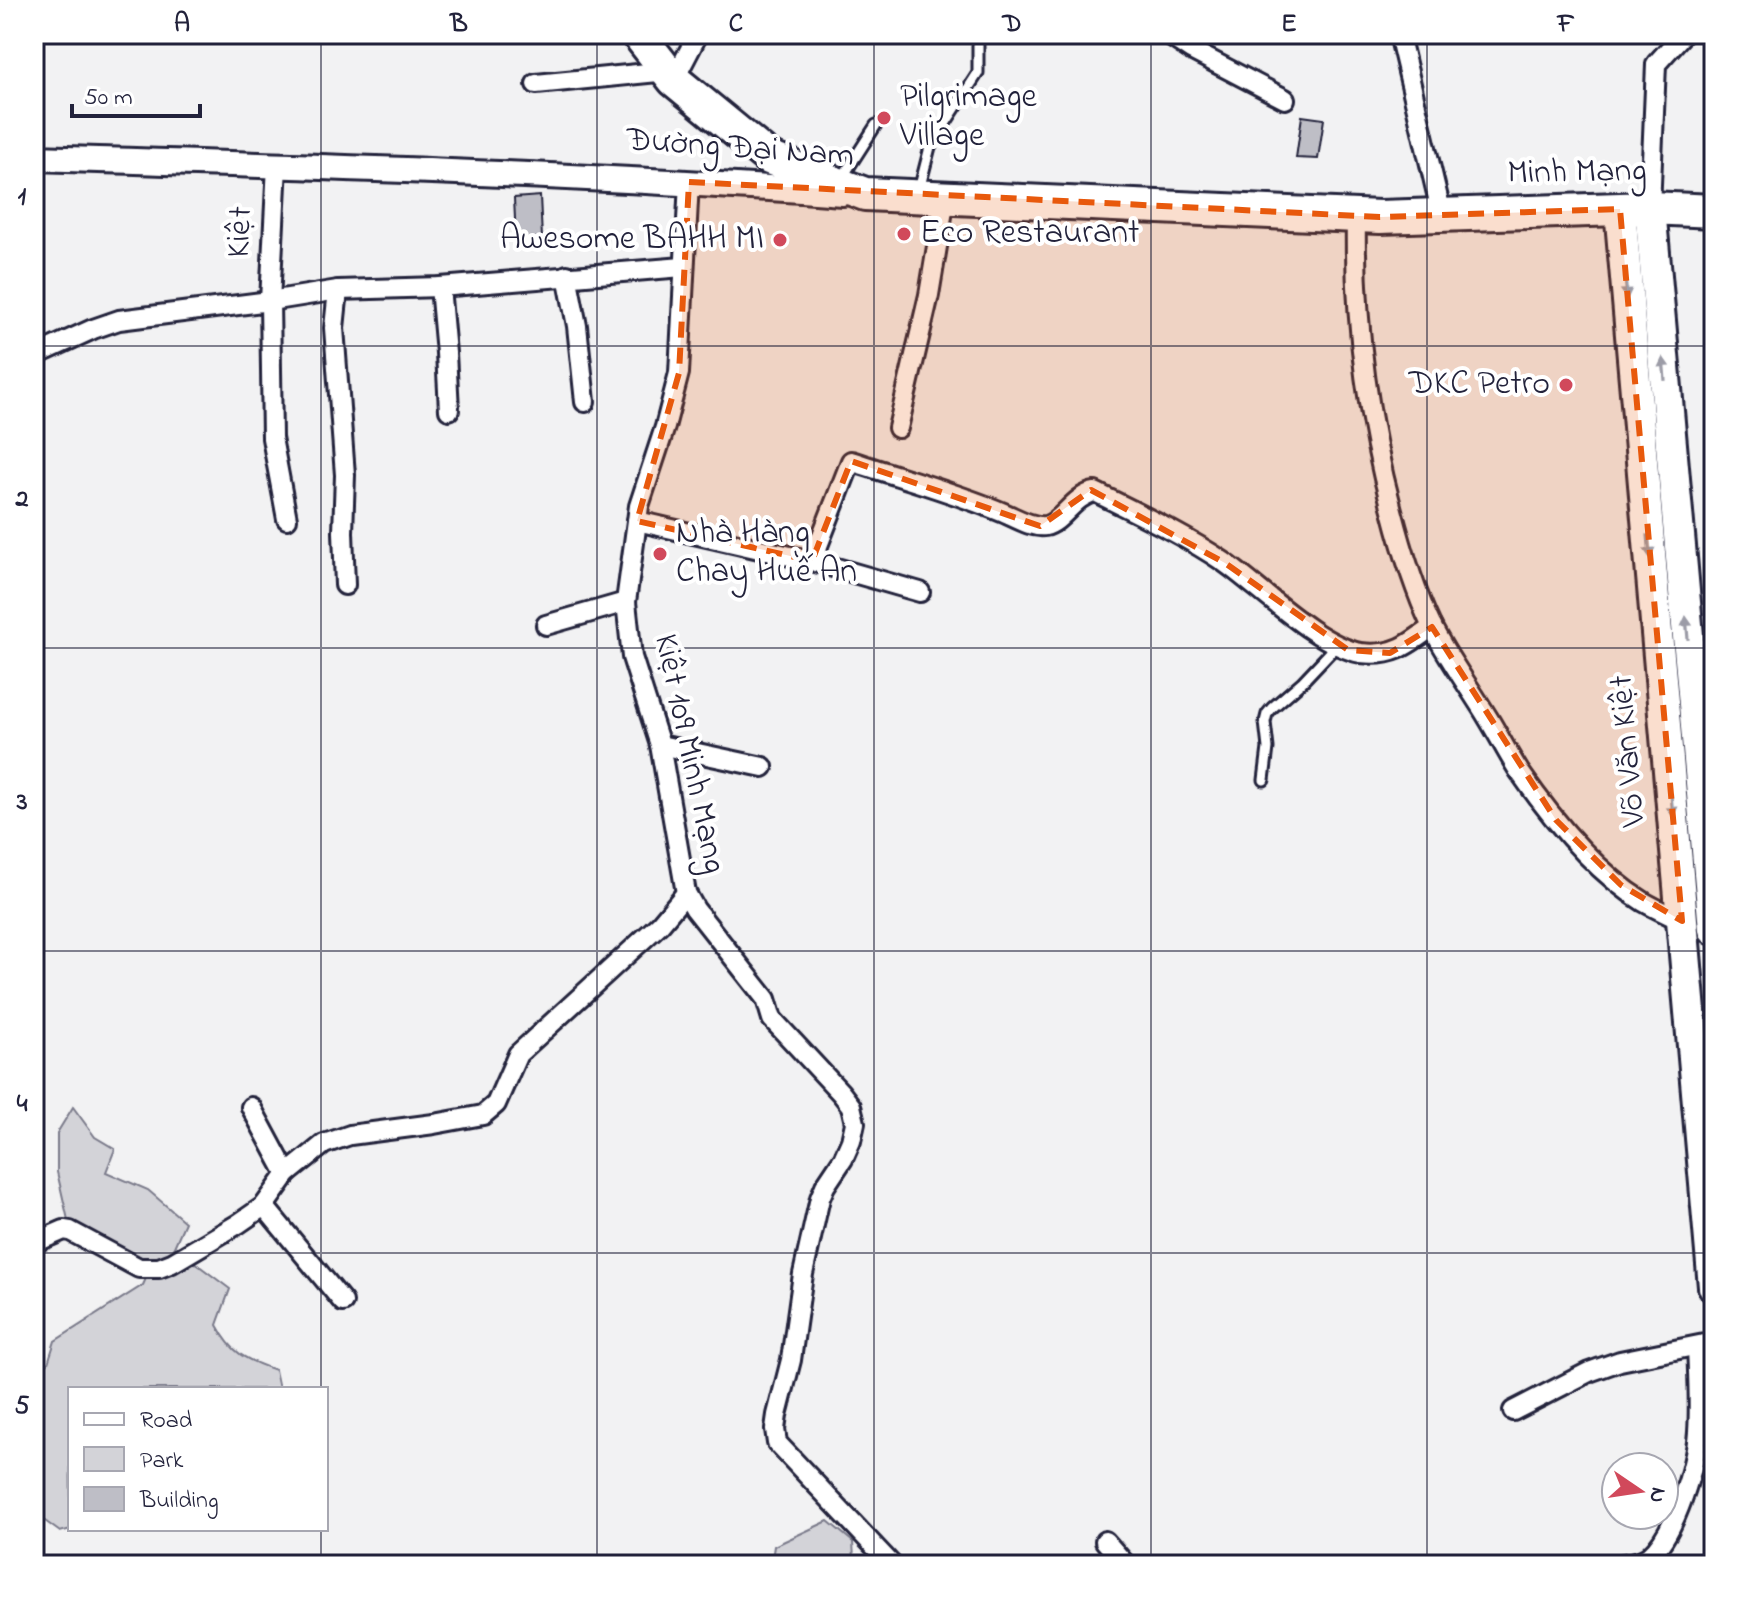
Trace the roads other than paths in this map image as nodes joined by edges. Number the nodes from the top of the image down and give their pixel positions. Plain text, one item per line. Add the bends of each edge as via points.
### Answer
1 (638, 34) edge
2 (698, 34) edge
3 (1167, 34) edge
4 (1399, 34) edge
5 (1683, 34) edge
6 (978, 45) dead end
7 (671, 76) junction
8 (536, 84) dead end
9 (1285, 99) dead end
10 (876, 125) dead end
11 (34, 158) edge
12 (277, 165) junction
13 (689, 182) junction
14 (852, 189) junction
15 (931, 197) junction
16 (1635, 209) junction
17 (1714, 211) edge
18 (1442, 215) junction
19 (1356, 216) junction
20 (683, 267) junction
21 (567, 275) junction
22 (440, 287) junction
23 (338, 290) junction
24 (270, 301) junction
25 (34, 356) edge
26 (585, 402) dead end
27 (449, 410) dead end
28 (898, 428) dead end
29 (287, 519) dead end
30 (637, 521) junction
31 (812, 561) junction
32 (345, 585) dead end
33 (920, 592) dead end
34 (626, 602) junction
35 (546, 625) dead end
36 (1432, 627) junction
37 (1337, 645) junction
38 (1696, 731) junction
39 (1666, 733) junction
40 (660, 745) junction
41 (763, 767) dead end
42 (1264, 780) dead end
43 (1712, 874) edge
44 (686, 893) junction
45 (1682, 921) junction
46 (1714, 929) edge
47 (251, 1107) dead end
48 (287, 1174) junction
49 (264, 1206) junction
50 (34, 1243) edge
51 (1714, 1287) edge
52 (343, 1302) dead end
53 (1706, 1344) edge
54 (1513, 1411) dead end
55 (1105, 1541) dead end
56 (892, 1565) edge
57 (1126, 1565) edge
58 (1620, 1565) edge

1 - 7 highway
2 - 7 street
3 - 9 street
4 - 18 street
5 - 16 street via 1656,64
6 - 15 lane via 978,73 930,147
7 - 8 street
7 - 14 highway via 769,158
10 - 14 lane
11 - 12 street, Đường Đại Nam
12 - 13 street, Đường Đại Nam
12 - 24 street, Kiệt
13 - 14 street, Đường Đại Nam
13 - 20 street, Kiệt 109 Minh Mạng
14 - 15 highway, Đường Đại Nam
15 - 19 highway, Đường Đại Nam
15 - 28 street via 929,295
16 - 17 highway, Minh Mạng
16 - 18 highway, Minh Mạng
38 -> 16 main road, Võ Văn Kiệt
16 -> 39 main road, Võ Văn Kiệt
18 - 19 highway, Đường Đại Nam
19 - 36 street via 1359,331 1374,439 1400,541
20 - 21 street
20 - 30 street, Kiệt 109 Minh Mạng via 679,373
21 - 22 street
21 - 26 street
22 - 23 street
22 - 27 street
23 - 24 street
23 - 32 street via 334,328 345,475
24 - 25 street via 119,320
24 - 29 street, Kiệt via 272,438
30 - 31 street
30 - 34 street, Kiệt 109 Minh Mạng
31 - 33 street
31 - 37 street via 851,461 1040,526 1049,526 1095,492 1225,563
34 - 35 street
34 - 40 street, Kiệt 109 Minh Mạng via 632,657
36 - 37 street via 1390,653
36 - 45 street via 1518,770 1556,820 1621,885
37 - 42 lane via 1267,714
38 - 39 main road
38 - 43 main road, Võ Văn Kiệt
39 -> 45 main road, Võ Văn Kiệt
40 - 41 street
40 - 44 street, Kiệt 109 Minh Mạng
43 - 46 main road, Võ Văn Kiệt
44 - 48 street via 660,924 518,1054 496,1104 483,1115 350,1135 324,1144
44 - 56 street, Kiệt 109 Minh Mạng via 766,999 772,1019 851,1106 851,1141 825,1186 814,1222 775,1429 777,1443
45 - 51 main road, Võ Văn Kiệt
47 - 48 street
48 - 49 street
49 - 50 street via 159,1268 139,1268 70,1231
49 - 52 street
53 - 54 street via 1620,1361
53 - 58 street via 1698,1434 1680,1506 1648,1558
55 - 57 street

